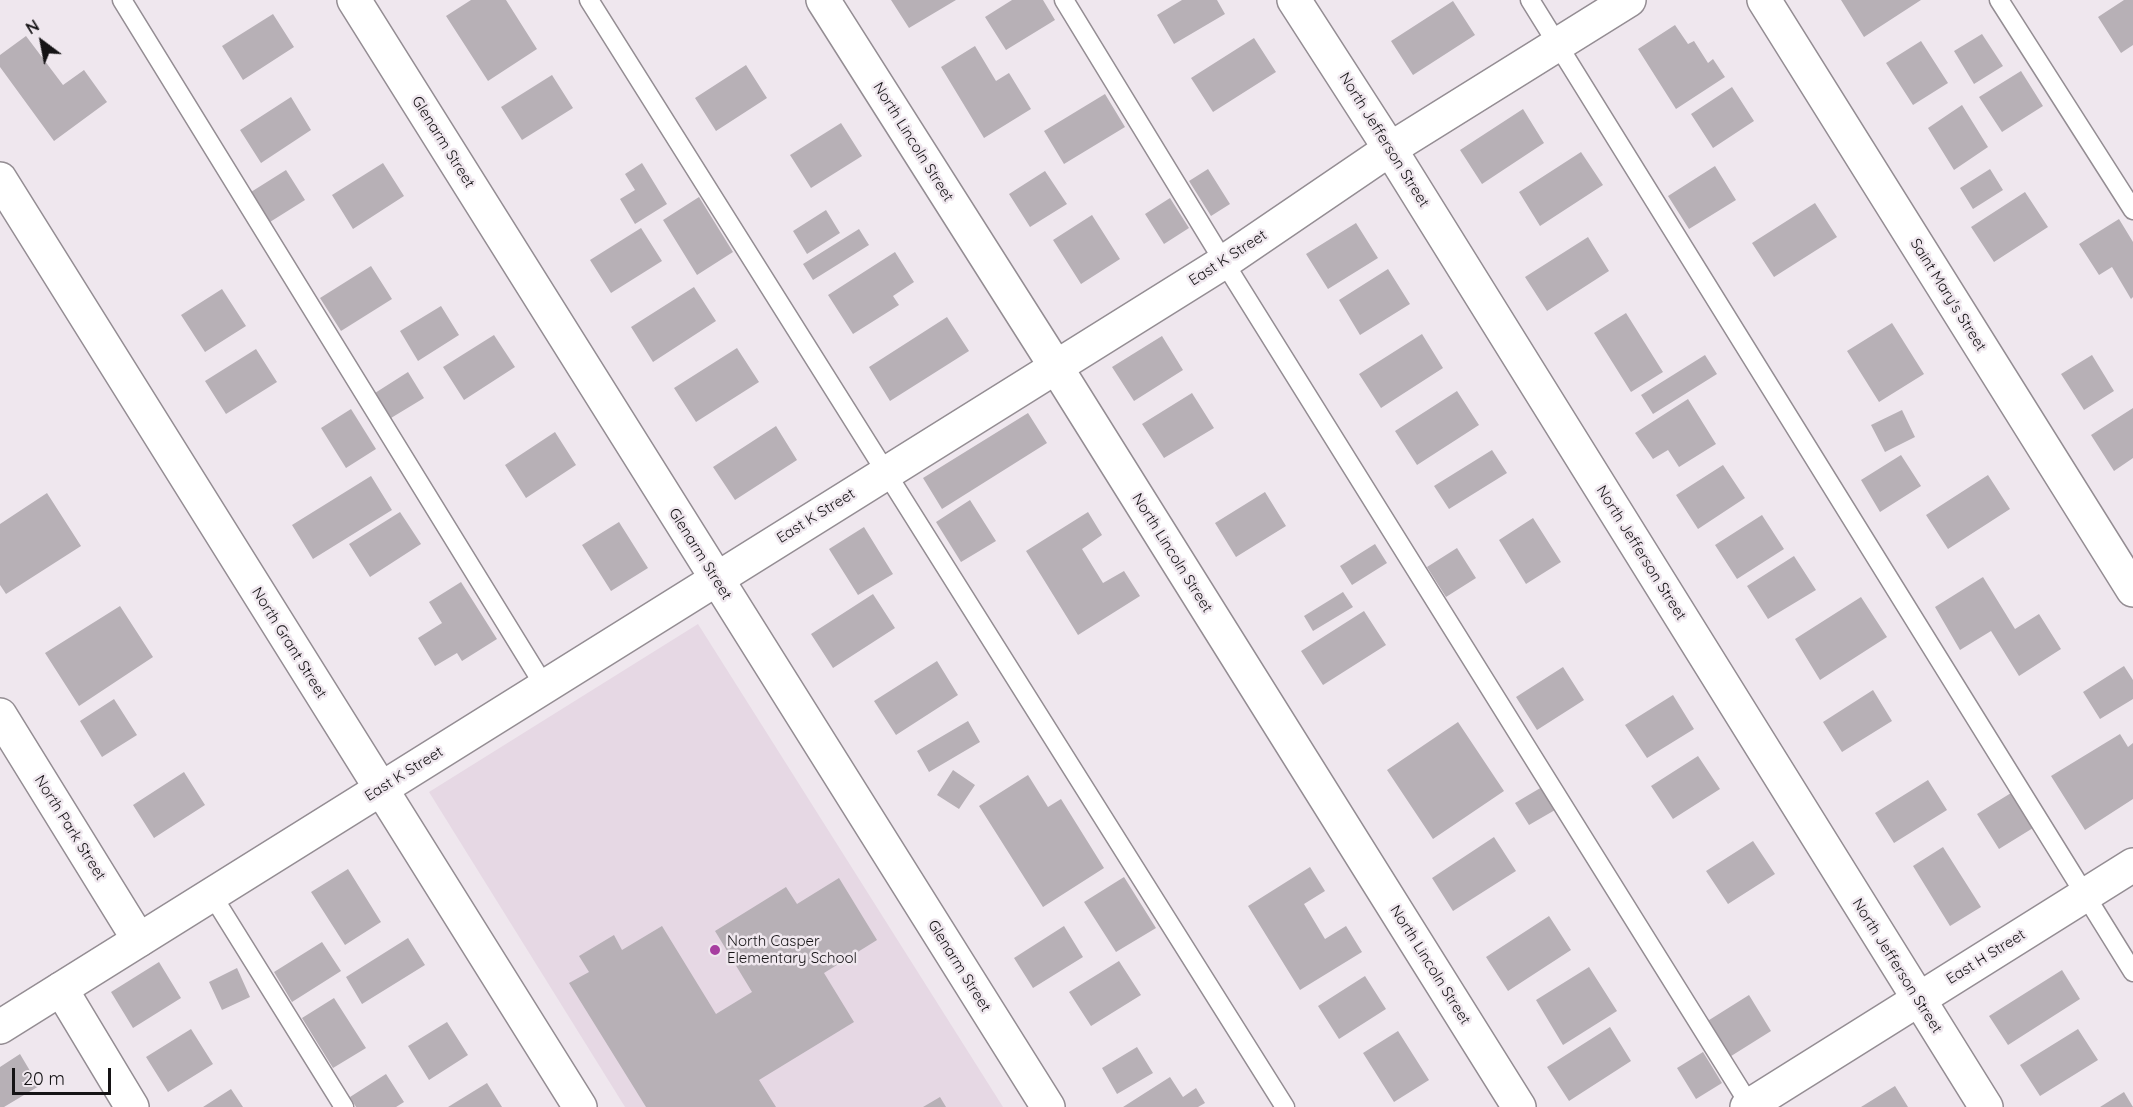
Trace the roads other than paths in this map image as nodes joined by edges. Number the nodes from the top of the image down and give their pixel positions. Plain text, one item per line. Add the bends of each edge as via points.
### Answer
1 (122, 0) edge
2 (354, 0) edge
3 (589, 0) edge
4 (823, 0) edge
5 (1064, 0) edge
6 (1294, 0) edge
7 (1530, 0) edge
8 (1629, 0) edge
9 (1764, 0) edge
10 (1999, 0) edge
11 (1558, 45) junction
12 (1390, 149) junction
13 (0, 179) edge
14 (2133, 210) edge
15 (1224, 262) junction
16 (1056, 367) junction
17 (886, 473) junction
18 (716, 579) junction
19 (2133, 590) edge
20 (545, 687) junction
21 (0, 715) edge
22 (381, 789) junction
23 (2133, 865) edge
24 (212, 895) junction
25 (2085, 896) junction
26 (140, 940) junction
27 (2133, 972) edge
28 (61, 989) junction
29 (1918, 1000) junction
30 (0, 1028) edge
31 (1749, 1106) edge
32 (132, 1107) edge
33 (344, 1107) edge
34 (580, 1107) edge
35 (1048, 1107) edge
36 (1285, 1107) edge
37 (1519, 1107) edge
38 (1986, 1107) edge

1 - 20 lane
2 - 18 street, Glenarm Street
3 - 17 lane
4 - 16 street, North Lincoln Street
5 - 15 lane
6 - 12 street, North Jefferson Street
7 - 11 lane
8 - 11 street, East K Street
9 - 19 street, Saint Mary's Street
10 - 14 lane
11 - 12 street, East K Street
11 - 25 lane
12 - 15 street, East K Street
12 - 29 street, North Jefferson Street
13 - 22 street, North Grant Street
15 - 16 street, East K Street
15 - 31 lane
16 - 17 street, East K Street
16 - 37 street, North Lincoln Street
17 - 18 street, East K Street
17 - 36 lane
18 - 20 street, East K Street
18 - 35 street, Glenarm Street
20 - 22 street, East K Street
21 - 26 street, North Park Street
22 - 24 street, East K Street
22 - 34 street, North Grant Street
23 - 25 street, East H Street
24 - 26 street, East K Street
24 - 33 lane
25 - 27 lane
25 - 29 street, East H Street
26 - 28 street, East K Street
28 - 30 street, East K Street
28 - 32 street
29 - 31 street, East H Street
29 - 38 street, North Jefferson Street

